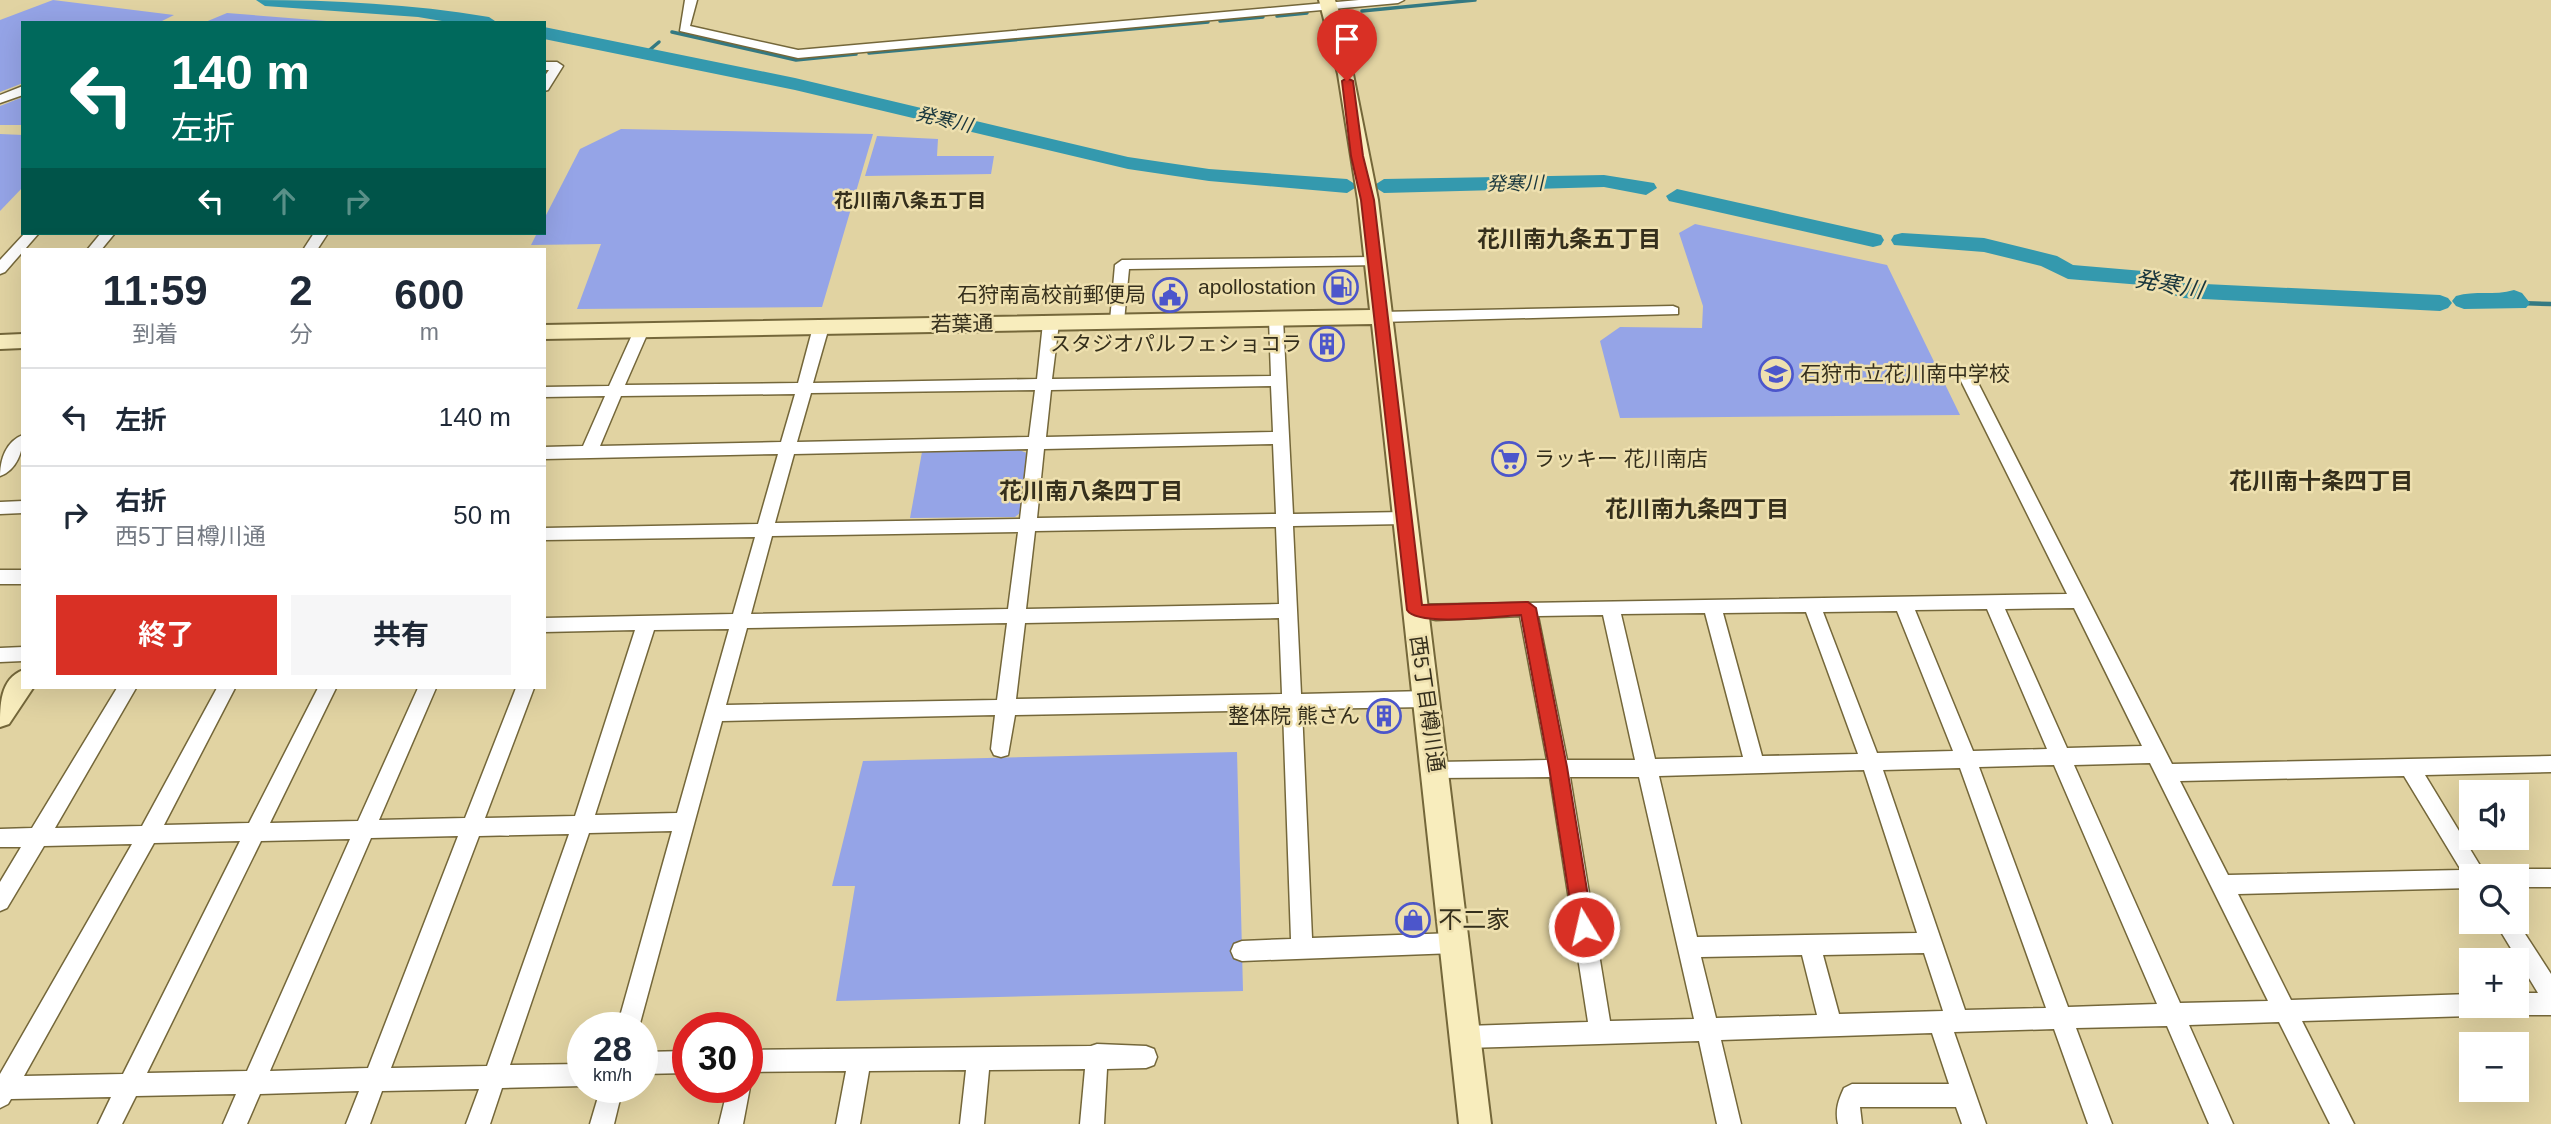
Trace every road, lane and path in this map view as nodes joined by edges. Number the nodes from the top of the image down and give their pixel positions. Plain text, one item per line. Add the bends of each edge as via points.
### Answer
1 (691, 0) edge
2 (1398, 0) edge
3 (1335, 3) edge
4 (546, 66) edge
5 (546, 84) edge
6 (21, 91) edge
7 (0, 99) edge
8 (30, 235) edge
9 (1374, 262) junction
10 (0, 269) edge
11 (1673, 312) dead end
12 (1380, 317) junction
13 (1276, 318) junction
14 (1117, 321) junction
15 (1051, 323) junction
16 (821, 327) junction
17 (641, 330) junction
18 (546, 332) edge
19 (1968, 377) dead end
20 (1279, 381) junction
21 (1044, 383) junction
22 (804, 389) junction
23 (615, 391) junction
24 (546, 392) edge
25 (1281, 438) junction
26 (21, 444) edge
27 (1037, 445) junction
28 (788, 449) junction
29 (546, 453) edge
30 (589, 453) junction
31 (0, 470) edge
32 (21, 507) edge
33 (0, 508) edge
34 (1404, 518) junction
35 (1285, 519) junction
36 (1027, 526) junction
37 (765, 530) junction
38 (546, 534) edge
39 (0, 577) edge
40 (21, 577) edge
41 (2080, 601) junction
42 (1993, 602) junction
43 (1903, 603) junction
44 (1812, 605) junction
45 (1712, 606) junction
46 (1610, 607) junction
47 (1528, 608) junction
48 (1415, 610) junction
49 (1289, 611) junction
50 (1016, 616) junction
51 (740, 621) junction
52 (647, 623) junction
53 (546, 629) edge
54 (21, 654) edge
55 (0, 655) edge
56 (21, 684) edge
57 (126, 689) edge
58 (225, 689) edge
59 (326, 689) edge
60 (427, 689) edge
61 (525, 689) edge
62 (1427, 699) junction
63 (1293, 701) junction
64 (1005, 707) junction
65 (715, 713) junction
66 (0, 716) edge
67 (1001, 749) dead end
68 (2157, 754) junction
69 (2058, 756) junction
70 (1966, 758) junction
71 (1870, 760) junction
72 (1754, 763) junction
73 (2551, 764) edge
74 (1558, 767) junction
75 (2409, 767) junction
76 (1646, 768) junction
77 (1436, 770) junction
78 (2166, 773) junction
79 (685, 822) junction
80 (582, 825) junction
81 (473, 827) junction
82 (365, 830) junction
83 (255, 832) junction
84 (148, 835) junction
85 (37, 837) junction
86 (0, 838) edge
87 (2469, 864) edge
88 (2529, 878) edge
89 (2551, 878) edge
90 (2459, 879) edge
91 (2222, 885) junction
92 (0, 901) edge
93 (2514, 934) edge
94 (1455, 943) junction
95 (1931, 943) junction
96 (1810, 945) junction
97 (1688, 947) junction
98 (1302, 948) junction
99 (1242, 951) dead end
100 (2551, 994) edge
101 (2551, 1003) edge
102 (2529, 1004) edge
103 (2459, 1006) edge
104 (2285, 1010) junction
105 (632, 1012) edge
106 (2174, 1014) junction
107 (2059, 1018) junction
108 (1948, 1021) junction
109 (1831, 1025) junction
110 (1708, 1029) junction
111 (1601, 1033) junction
112 (1466, 1037) junction
113 (1097, 1055) junction
114 (979, 1057) junction
115 (1146, 1057) dead end
116 (859, 1059) junction
117 (763, 1061) edge
118 (567, 1075) edge
119 (493, 1077) junction
120 (374, 1080) junction
121 (253, 1082) junction
122 (129, 1085) junction
123 (1, 1091) edge
124 (1964, 1095) junction
125 (608, 1103) edge
126 (736, 1103) edge
127 (110, 1124) edge
128 (235, 1124) edge
129 (358, 1124) edge
130 (478, 1124) edge
131 (602, 1124) edge
132 (731, 1124) edge
133 (848, 1124) edge
134 (972, 1124) edge
135 (1092, 1124) edge
136 (1475, 1124) edge
137 (1729, 1124) edge
138 (1850, 1124) edge
139 (1974, 1124) edge
140 (2100, 1124) edge
141 (2221, 1124) edge
142 (2342, 1124) edge

1 - 3 street via 684,28 799,54
2 - 3 street
3 - 9 main road, 西5丁目樽川通
4 - 5 street via 557,66
6 - 7 street
8 - 10 street
9 - 12 main road, 西5丁目樽川通
9 - 14 street via 1122,265
11 - 12 street
12 - 13 main road, 若葉通
12 - 34 main road, 西5丁目樽川通
13 - 14 main road, 若葉通
13 - 20 street
14 - 15 main road, 若葉通
15 - 16 main road, 若葉通
15 - 21 street
16 - 17 main road, 若葉通
16 - 22 street
17 - 18 main road, 若葉通
17 - 23 street
19 - 41 street
20 - 21 street
20 - 25 street
21 - 22 street
21 - 27 street
22 - 23 street
22 - 28 street
23 - 24 street
23 - 30 street
25 - 27 street
25 - 35 street
26 - 31 street
27 - 28 street
27 - 36 street
28 - 30 street
28 - 37 street
29 - 30 street
32 - 33 street
34 - 35 street
34 - 48 main road, 西5丁目樽川通
35 - 36 street
35 - 49 street
36 - 37 street
36 - 50 street
37 - 38 street
37 - 51 street
39 - 40 street
41 - 42 street
41 - 68 street
42 - 43 street
42 - 69 street
43 - 44 street
43 - 70 street
44 - 45 street
44 - 71 street
45 - 46 street
45 - 72 street
46 - 47 street
46 - 76 street
47 - 48 street
47 - 74 street
48 - 62 main road, 西5丁目樽川通
49 - 50 street
49 - 63 street
50 - 51 street
50 - 64 street
51 - 52 street
51 - 65 street
52 - 53 street
52 - 80 street
54 - 55 street
56 - 66 main road
57 - 85 street
58 - 84 street
59 - 83 street
60 - 82 street
61 - 81 street
62 - 63 street
62 - 77 main road, 西5丁目樽川通
63 - 64 street
63 - 98 street
64 - 65 street
64 - 67 street
65 - 79 street
68 - 69 street
68 - 78 street
69 - 70 street
69 - 106 street
70 - 71 street
70 - 107 street
71 - 72 street
71 - 95 street
72 - 76 street
73 - 75 street
74 - 76 street
74 - 77 street
74 - 111 street
75 - 78 street
75 - 87 street
76 - 97 street
77 - 94 main road, 西5丁目樽川通
78 - 91 street
79 - 80 street
79 - 105 street
80 - 81 street
80 - 119 street
81 - 82 street
81 - 120 street
82 - 83 street
82 - 121 street
83 - 84 street
83 - 122 street
84 - 85 street
84 - 123 street
85 - 86 street
85 - 92 street
88 - 89 street
90 - 91 street
91 - 104 street
93 - 100 street
94 - 98 street
94 - 112 main road, 西5丁目樽川通
95 - 96 street
95 - 108 street
96 - 97 street
96 - 109 street
97 - 110 street
98 - 99 street
101 - 102 street
103 - 104 street
104 - 106 street
104 - 142 street
106 - 107 street
106 - 141 street
107 - 108 street
107 - 140 street
108 - 109 street
108 - 124 street
109 - 110 street
110 - 111 street
110 - 137 street
111 - 112 street
112 - 136 main road, 西5丁目樽川通
113 - 114 street
113 - 115 street
113 - 135 street
114 - 116 street
114 - 134 street
116 - 117 street
116 - 133 street
118 - 119 street
119 - 120 street
119 - 130 street
120 - 121 street
120 - 129 street
121 - 122 street
121 - 128 street
122 - 123 street
122 - 127 street
124 - 138 street via 1853,1096 1847,1112
124 - 139 street
125 - 131 street
126 - 132 street

